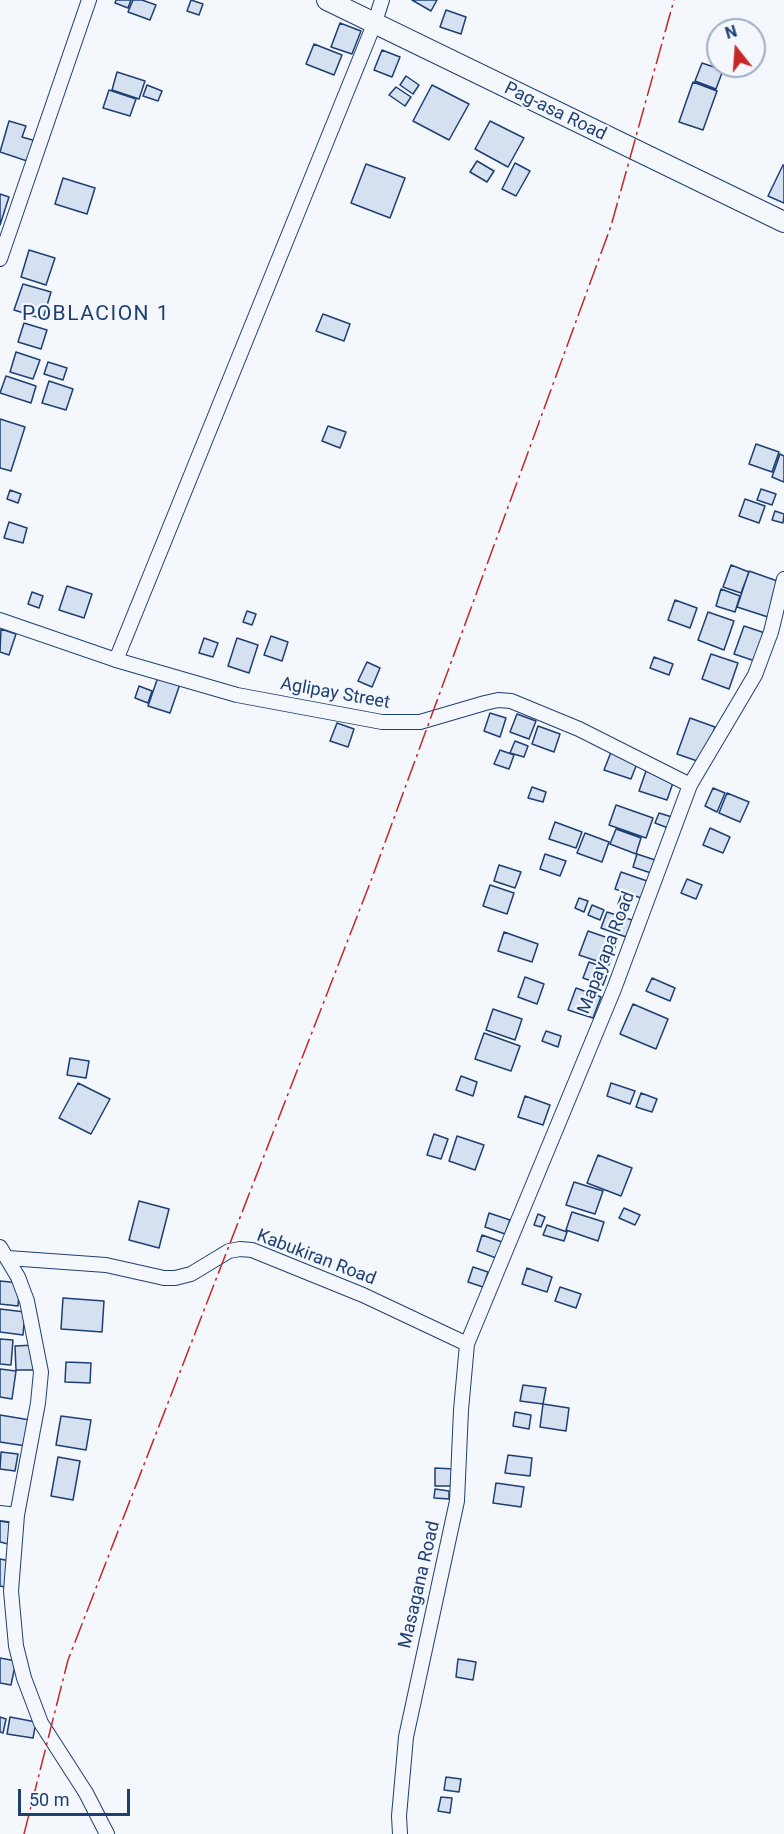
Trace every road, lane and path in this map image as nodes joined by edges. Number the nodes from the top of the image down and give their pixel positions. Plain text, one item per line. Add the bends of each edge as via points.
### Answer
1 (89, 0) edge
2 (327, 0) edge
3 (382, 0) edge
4 (375, 22) junction
5 (784, 222) edge
6 (2, 241) edge
7 (0, 259) edge
8 (784, 579) edge
9 (0, 620) edge
10 (116, 660) junction
11 (690, 785) junction
12 (4, 1253) edge
13 (468, 1344) junction
14 (0, 1513) edge
15 (17, 1515) junction
16 (106, 1834) edge
17 (400, 1834) edge

1 - 6 street
2 - 4 main road, Pag-asa Road
3 - 4 street
4 - 5 main road, Pag-asa Road
4 - 10 street
6 - 7 street
8 - 11 street, Mapayapa Road via 755,675
9 - 10 street, Aglipay Street
10 - 11 street, Aglipay Street via 237,695 382,722 420,722 498,700 511,701 579,729
11 - 13 street, Mapayapa Road via 614,989
12 - 13 street, Kabukiran Road via 175,1278 191,1274 229,1251 252,1250 363,1295
12 - 15 street via 27,1301 41,1372
13 - 17 street, Masagana Road via 457,1501 406,1737
14 - 15 street
15 - 16 street via 11,1591 16,1646 24,1678 41,1723 86,1793

